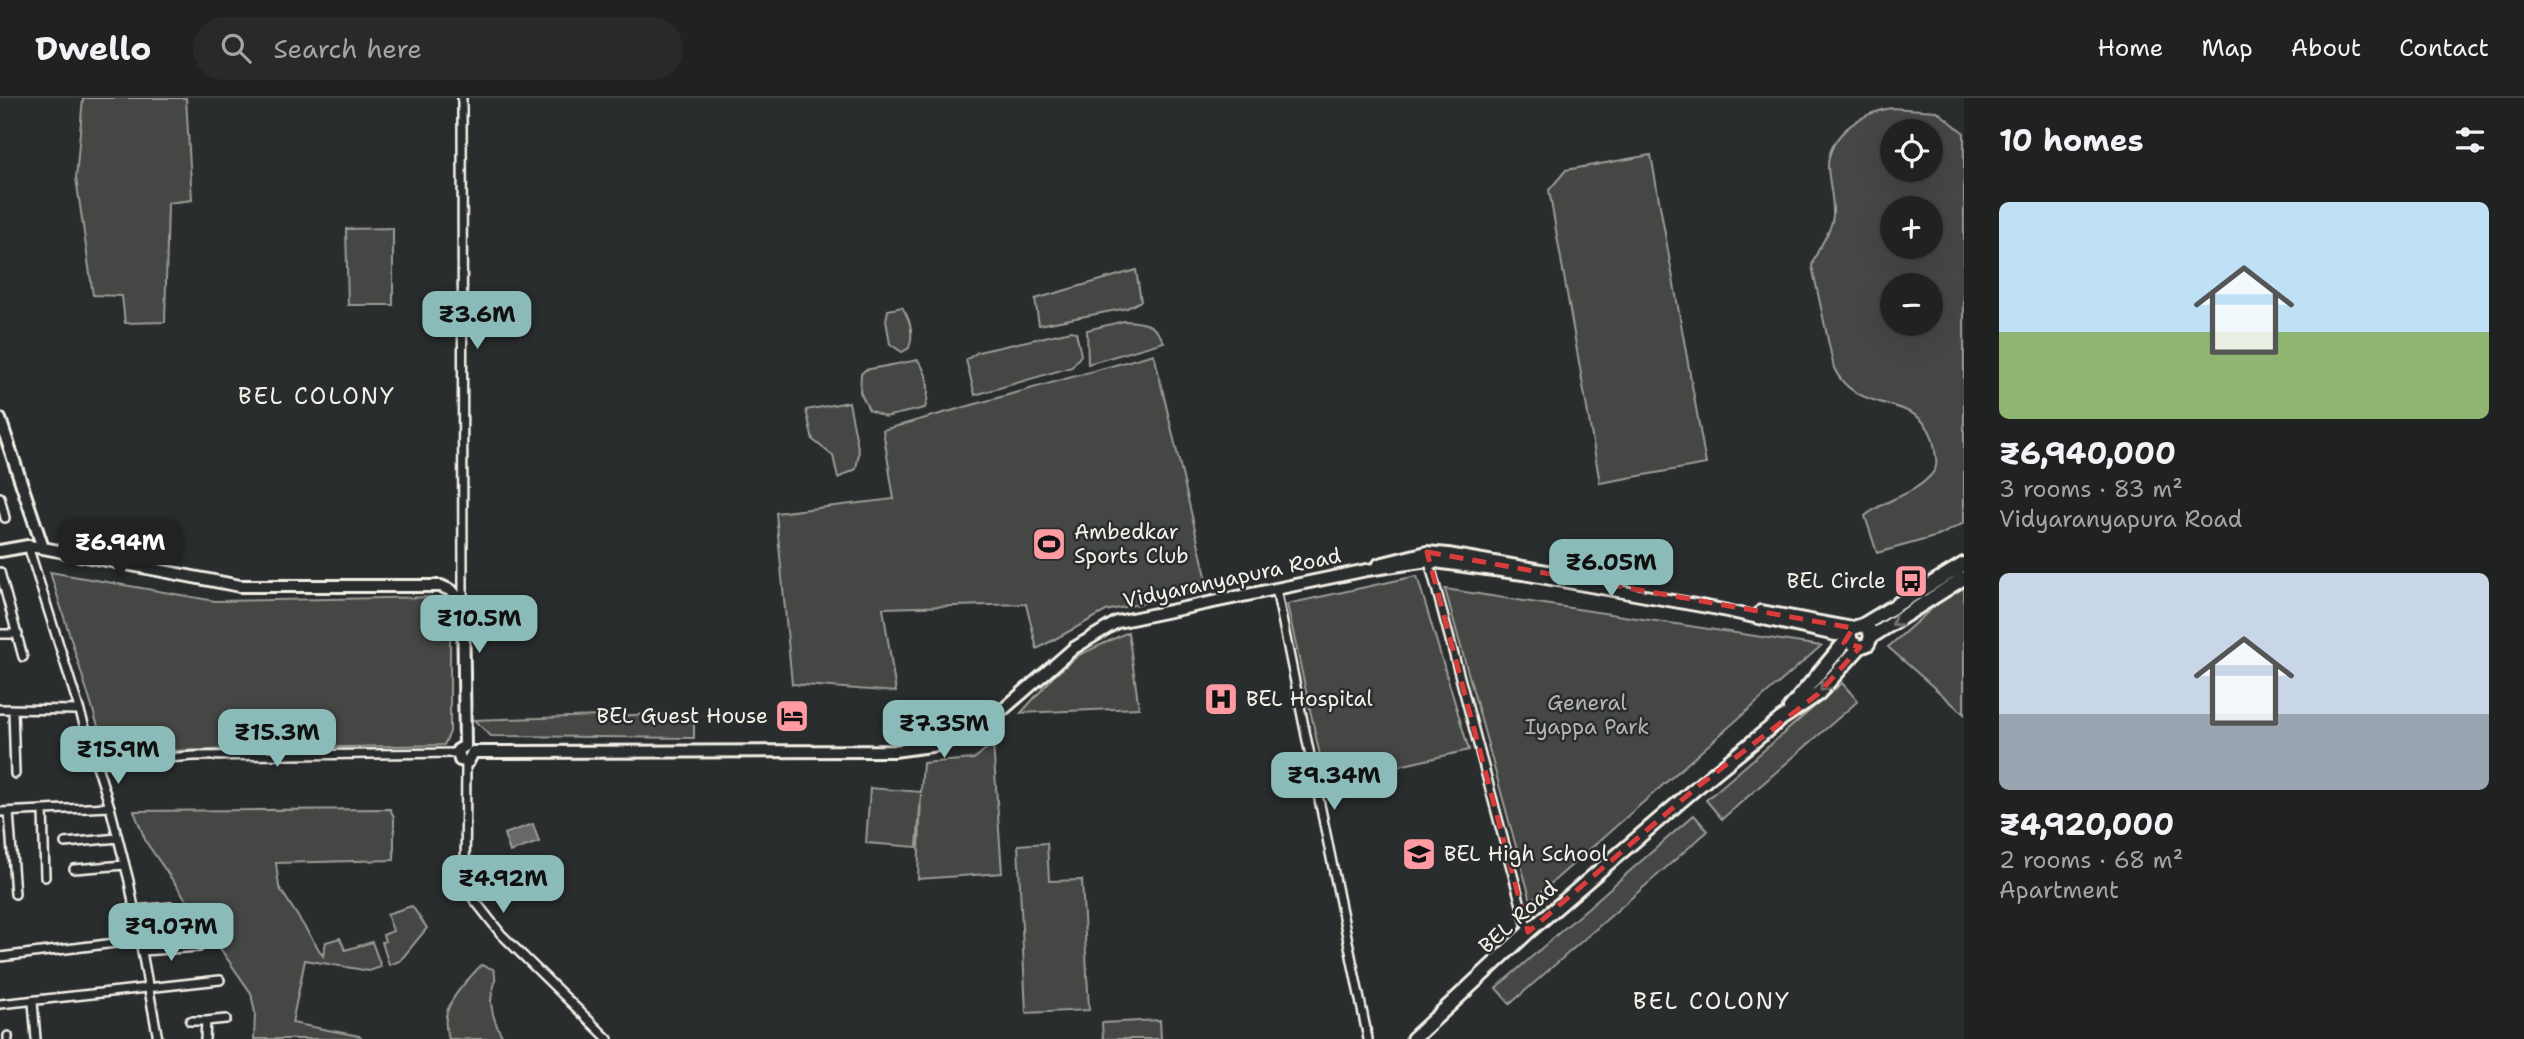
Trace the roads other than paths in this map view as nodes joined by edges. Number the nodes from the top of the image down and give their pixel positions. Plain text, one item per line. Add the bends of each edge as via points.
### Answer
1 (462, 98) edge
2 (1, 422) edge
3 (0, 497) edge
4 (5, 518) dead end
5 (28, 546) junction
6 (43, 548) junction
7 (0, 551) edge
8 (1427, 557) junction
9 (1964, 564) edge
10 (0, 572) edge
11 (1964, 578) edge
12 (1276, 589) junction
13 (463, 604) junction
14 (1854, 631) junction
15 (0, 634) edge
16 (18, 634) junction
17 (1871, 637) junction
18 (1860, 647) junction
19 (23, 657) dead end
20 (0, 709) edge
21 (13, 710) junction
22 (79, 710) junction
23 (1781, 719) junction
24 (465, 750) junction
25 (466, 762) joint
26 (95, 764) junction
27 (15, 774) dead end
28 (110, 807) junction
29 (43, 811) junction
30 (4, 812) edge
31 (118, 838) junction
32 (65, 843) dead end
33 (125, 864) junction
34 (74, 869) dead end
35 (45, 877) dead end
36 (15, 894) dead end
37 (173, 907) dead end
38 (134, 910) junction
39 (1528, 932) junction
40 (140, 940) junction
41 (199, 947) dead end
42 (0, 951) edge
43 (142, 951) junction
44 (0, 957) edge
45 (220, 980) dead end
46 (148, 988) junction
47 (33, 1002) junction
48 (0, 1004) edge
49 (226, 1019) dead end
50 (190, 1021) dead end
51 (206, 1021) junction
52 (36, 1039) edge
53 (158, 1039) edge
54 (205, 1039) edge
55 (608, 1039) edge
56 (1368, 1039) edge
57 (1413, 1039) edge

1 - 13 street
2 - 6 main road
3 - 4 street
5 - 6 main road
5 - 7 main road
5 - 22 street
6 - 13 main road via 240,586 441,586
8 - 12 main road, Vidyaranyapura Road via 1384,562
8 - 14 main road, Vidyaranyapura Road via 1836,635
8 - 39 street
9 - 14 main road, BEL Road
10 - 16 street
11 -> 17 main road
12 - 24 main road, Vidyaranyapura Road via 1117,622 1074,648 982,727 938,746 894,751
12 - 56 street
13 - 24 main road
14 - 17 main road via 1869,629
14 - 18 main road via 1851,642
14 - 23 main road, BEL Road
15 - 16 street
16 - 19 street
17 - 18 main road
18 -> 23 main road, BEL Road via 1818,694
20 - 21 street
21 - 22 street
21 - 27 street
22 - 26 street
23 - 39 main road, BEL Road
24 - 25 main road via 472,758
24 - 26 street via 194,756
25 - 55 street via 466,888 501,934
26 - 28 street
28 - 29 street
28 - 31 street
29 - 30 street
29 - 35 street
30 - 36 street
31 - 32 street
31 - 33 street
33 - 34 street
33 - 38 street
37 - 38 street
38 - 40 street
39 - 57 main road, BEL Road
40 - 43 street
40 - 44 street
41 - 43 street
42 - 44 street
43 - 46 street
45 - 46 street
46 - 47 street
46 - 53 street
47 - 48 street
47 - 52 street
49 - 51 street
50 - 51 street
51 - 54 street

